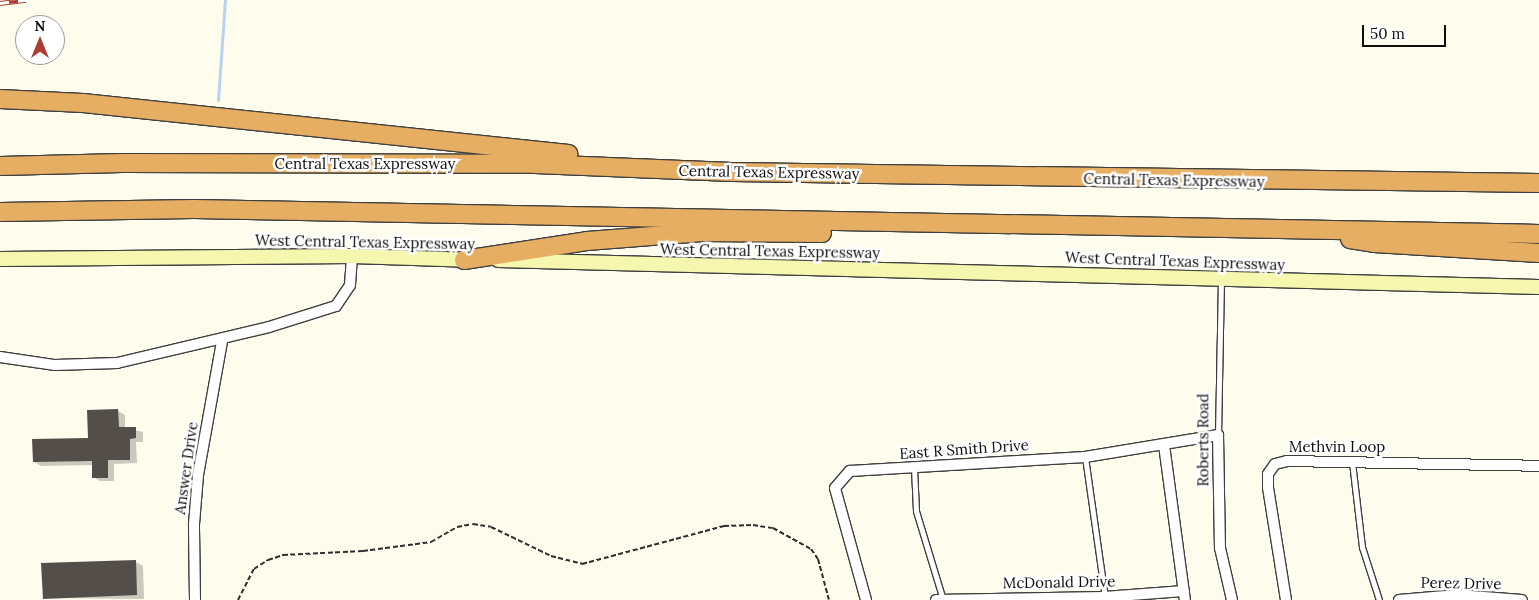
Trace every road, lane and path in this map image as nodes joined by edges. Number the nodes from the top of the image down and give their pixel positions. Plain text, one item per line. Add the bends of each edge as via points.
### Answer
1 (0, 100) edge
2 (0, 166) edge
3 (732, 172) junction
4 (1539, 183) edge
5 (0, 212) edge
6 (928, 223) junction
7 (1306, 230) junction
8 (1539, 234) edge
9 (1539, 253) edge
10 (352, 256) junction
11 (0, 259) edge
12 (464, 260) junction
13 (1221, 279) junction
14 (1539, 287) edge
15 (222, 341) junction
16 (0, 357) edge
17 (1218, 435) junction
18 (1164, 445) junction
19 (1085, 457) junction
20 (1352, 462) junction
21 (1539, 466) edge
22 (914, 468) junction
23 (1184, 596) edge
24 (1105, 598) edge
25 (941, 599) edge
26 (195, 600) edge
27 (238, 600) edge
28 (828, 600) edge
29 (866, 600) edge
30 (1232, 600) edge
31 (1286, 600) edge
32 (1379, 600) edge
33 (1399, 600) edge
34 (1522, 600) edge

1 - 3 highway via 83,103 576,155 671,162
2 - 3 highway, Central Texas Expressway via 535,164
3 - 4 highway, Central Texas Expressway
5 - 6 highway via 194,209
6 - 7 highway
6 - 12 highway via 862,233 703,232 588,241
7 - 8 highway
7 - 9 highway via 1374,244
10 - 11 main road, West Central Texas Expressway
10 - 12 main road, West Central Texas Expressway
10 - 15 street via 350,285 336,306
12 - 13 main road, West Central Texas Expressway
13 - 14 main road, West Central Texas Expressway
13 - 17 lane, Roberts Road
15 - 16 street via 152,357 96,365 55,365
15 - 26 street, Answer Drive via 198,475 194,524
17 - 18 street, East R Smith Drive
17 - 30 street, Roberts Road via 1220,548
18 - 19 street, East R Smith Drive
18 - 23 street via 1177,519
19 - 22 street, East R Smith Drive
19 - 24 lane
20 - 21 street, Methvin Loop
20 - 31 street, Methvin Loop via 1287,461 1275,464 1268,474
20 - 32 lane via 1362,547
22 - 25 lane via 916,512
22 - 29 street, East R Smith Drive via 850,471 835,488
23 - 24 street, McDonald Drive
24 - 25 street, McDonald Drive
27 - 28 path via 254,569 283,555 362,551 431,542 457,527 473,524 492,527 551,556 582,564 724,526 773,528 811,549 818,559
33 - 34 street, Perez Drive via 1458,595

